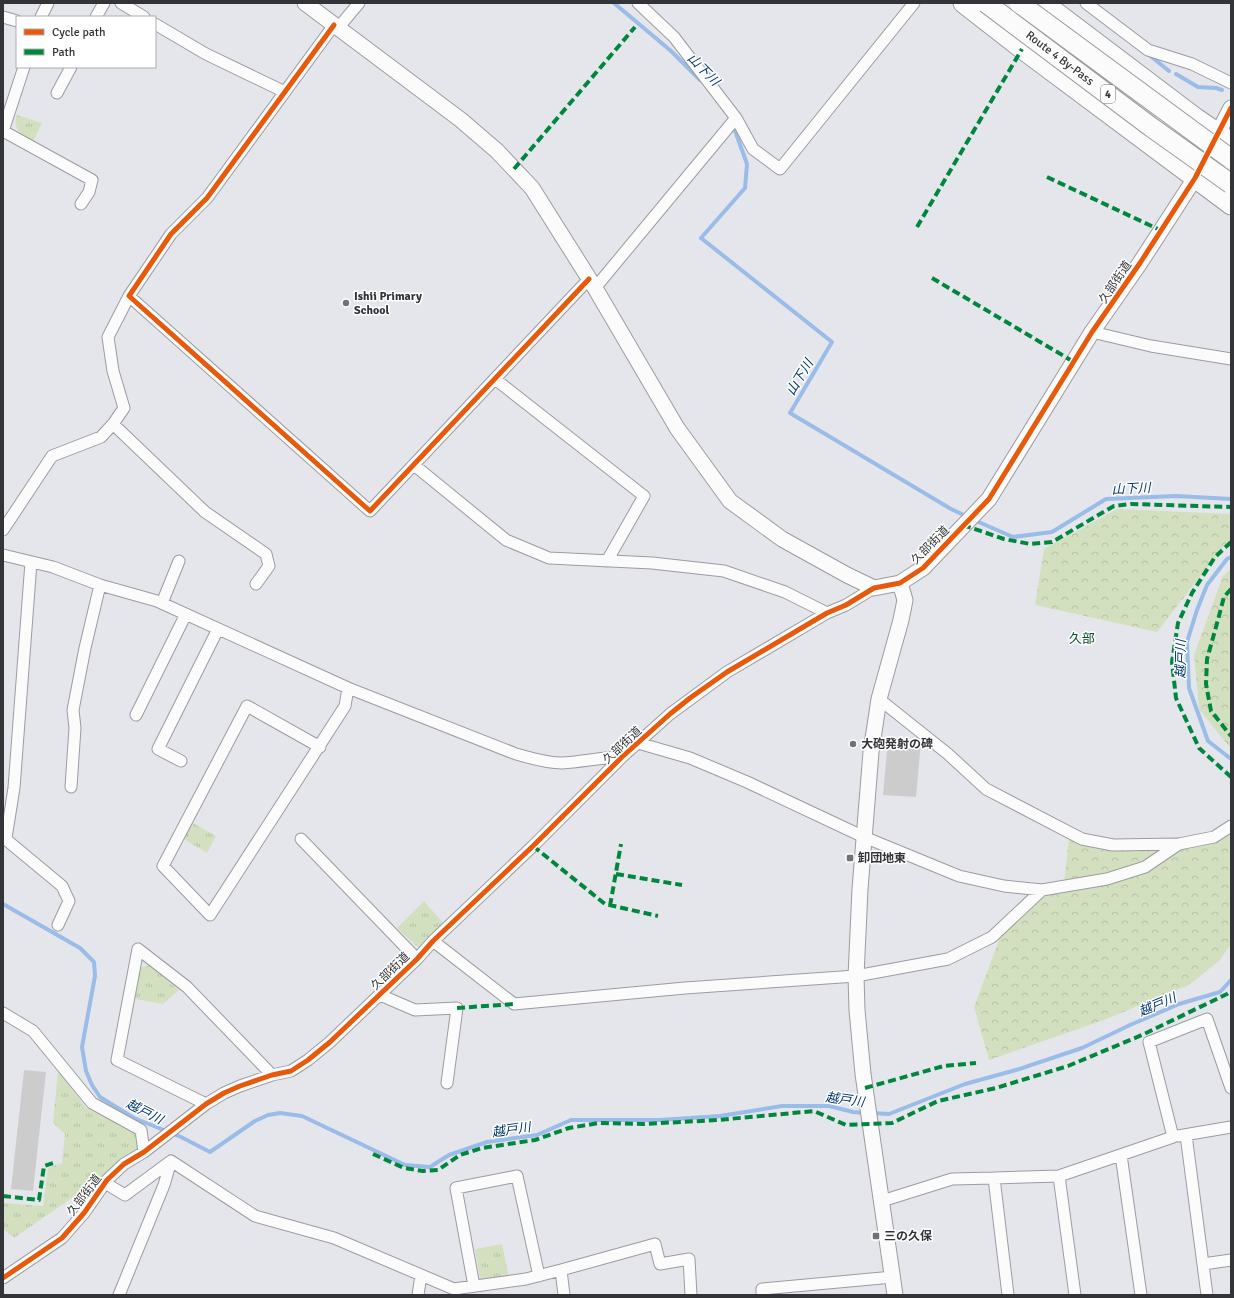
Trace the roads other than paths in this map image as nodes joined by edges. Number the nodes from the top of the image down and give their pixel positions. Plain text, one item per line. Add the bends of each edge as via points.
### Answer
1 (48, 3) edge
2 (104, 3) edge
3 (121, 3) edge
4 (305, 3) edge
5 (359, 3) edge
6 (638, 3) edge
7 (914, 3) edge
8 (963, 3) edge
9 (986, 3) edge
10 (1019, 3) edge
11 (1044, 3) edge
12 (1086, 3) edge
13 (3, 16) edge
14 (42, 16) edge
15 (97, 16) edge
16 (142, 16) edge
17 (16, 20) edge
18 (156, 25) edge
19 (336, 26) junction
20 (24, 68) edge
21 (70, 68) edge
22 (1231, 83) edge
23 (285, 92) junction
24 (57, 93) dead end
25 (1231, 108) edge
26 (736, 118) junction
27 (3, 131) edge
28 (1225, 137) edge
29 (1231, 159) edge
30 (1195, 178) junction
31 (1231, 184) edge
32 (81, 204) dead end
33 (1231, 205) edge
34 (592, 284) junction
35 (130, 296) junction
36 (1092, 332) junction
37 (1231, 359) edge
38 (495, 379) junction
39 (113, 424) junction
40 (414, 465) junction
41 (4, 525) edge
42 (3, 555) edge
43 (179, 561) dead end
44 (607, 561) junction
45 (32, 562) junction
46 (900, 583) junction
47 (256, 584) dead end
48 (100, 585) junction
49 (874, 588) junction
50 (162, 603) junction
51 (827, 613) junction
52 (186, 614) junction
53 (218, 629) junction
54 (348, 688) junction
55 (879, 699) junction
56 (136, 715) dead end
57 (638, 743) junction
58 (320, 747) junction
59 (622, 757) junction
60 (181, 761) dead end
61 (71, 787) dead end
62 (1231, 826) edge
63 (864, 836) junction
64 (4, 838) edge
65 (301, 839) dead end
66 (1179, 844) junction
67 (1042, 890) junction
68 (58, 925) dead end
69 (433, 941) junction
70 (417, 959) junction
71 (856, 976) junction
72 (380, 994) junction
73 (3, 1013) edge
74 (272, 1075) junction
75 (447, 1083) dead end
76 (1231, 1088) edge
77 (206, 1104) junction
78 (1231, 1127) edge
79 (1186, 1135) junction
80 (1173, 1137) junction
81 (144, 1152) junction
82 (1121, 1155) junction
83 (171, 1161) junction
84 (1058, 1176) junction
85 (994, 1178) junction
86 (105, 1183) junction
87 (882, 1201) junction
88 (1231, 1260) edge
89 (1203, 1264) junction
90 (561, 1270) junction
91 (421, 1275) junction
92 (539, 1276) junction
93 (893, 1277) junction
94 (3, 1278) edge
95 (474, 1286) junction
96 (804, 1290) edge
97 (119, 1295) edge
98 (418, 1295) edge
99 (564, 1295) edge
100 (691, 1295) edge
101 (762, 1295) edge
102 (895, 1295) edge
103 (1008, 1295) edge
104 (1075, 1295) edge
105 (1141, 1295) edge
106 (1207, 1295) edge

1 - 14 street
2 - 15 street
3 - 16 street
4 - 19 street
5 - 19 street
6 - 26 street via 674,37
7 - 26 street via 780,169 753,149
8 - 30 highway
9 - 31 highway, Route 4 By-Pass / 4, bridge
10 - 29 highway, Route 4 By-Pass / 4, bridge
11 - 28 highway
12 - 22 street via 1148,50 1192,64
13 - 17 street
18 - 23 street via 206,54
19 - 23 street
19 - 34 street via 461,120 497,151 532,188
20 - 27 street
21 - 24 street
23 - 35 street via 207,198 171,234
25 - 28 street, 久部街道
26 - 34 street
27 - 32 street via 92,180 89,192
28 - 30 street, 久部街道
30 - 33 highway
30 - 36 street, 久部街道
34 - 38 street
34 - 49 street via 677,428 730,501 782,539
35 - 39 street via 108,337 113,371 124,408
35 - 40 street via 370,511
36 - 37 street via 1151,346
36 - 46 street, 久部街道 via 989,499 923,568
38 - 40 street
38 - 44 street via 644,496
39 - 41 street via 101,437 52,456
39 - 47 street via 205,512 266,554 268,566
40 - 44 street via 506,540 549,558
42 - 45 street
43 - 50 street
44 - 51 street via 724,571 785,592
45 - 48 street via 54,567
45 - 64 street via 14,788
46 - 49 street, 久部街道
46 - 55 street via 905,600
48 - 50 street
48 - 61 street via 73,710 75,728
49 - 51 street, 久部街道
50 - 52 street
51 - 57 street, 久部街道 via 727,672 670,714
52 - 53 street
52 - 56 street
53 - 54 street
53 - 60 street via 158,749
54 - 58 street via 345,706
54 - 59 street via 537,760 562,763
55 - 63 street via 870,760
55 - 66 street via 948,754 986,789 1082,839 1113,845
57 - 59 street, 久部街道
57 - 63 street via 690,758
58 - 58 street via 316,753 210,915 163,866 247,706
59 - 69 street, 久部街道
62 - 66 street via 1214,837
63 - 67 street via 959,876 1004,886
63 - 71 street
64 - 68 street via 62,886 69,901
65 - 70 street
66 - 67 street via 1145,867 1107,879
67 - 71 street via 992,937 948,959
69 - 70 street, 久部街道
69 - 71 street via 514,1004
70 - 72 street, 久部街道
71 - 87 street via 866,1092
72 - 74 street, 久部街道 via 308,1060 291,1071
72 - 75 street via 415,1010 457,1008
73 - 81 street via 33,1031 92,1103 141,1130
74 - 77 street, 久部街道 via 224,1093
74 - 77 street via 187,987 138,949 117,1060
76 - 80 street via 1207,1019 1148,1042
77 - 81 street, 久部街道
78 - 79 street
79 - 80 street
79 - 89 street
80 - 82 street
81 - 86 street, 久部街道 via 124,1164
82 - 84 street
82 - 105 street
83 - 86 street via 125,1195
83 - 91 street via 255,1216 334,1238
83 - 97 street via 164,1185
84 - 85 street
84 - 104 street
85 - 87 street via 952,1178
85 - 103 street
86 - 94 street, 久部街道 via 84,1214 62,1238
87 - 93 street
88 - 89 street
89 - 106 street
90 - 92 street
90 - 99 street
90 - 100 street via 655,1244 660,1264 689,1259
91 - 95 street via 454,1289
91 - 98 street
92 - 95 street
92 - 95 street via 517,1176 456,1188
93 - 96 street
93 - 102 street
96 - 101 street via 762,1289

